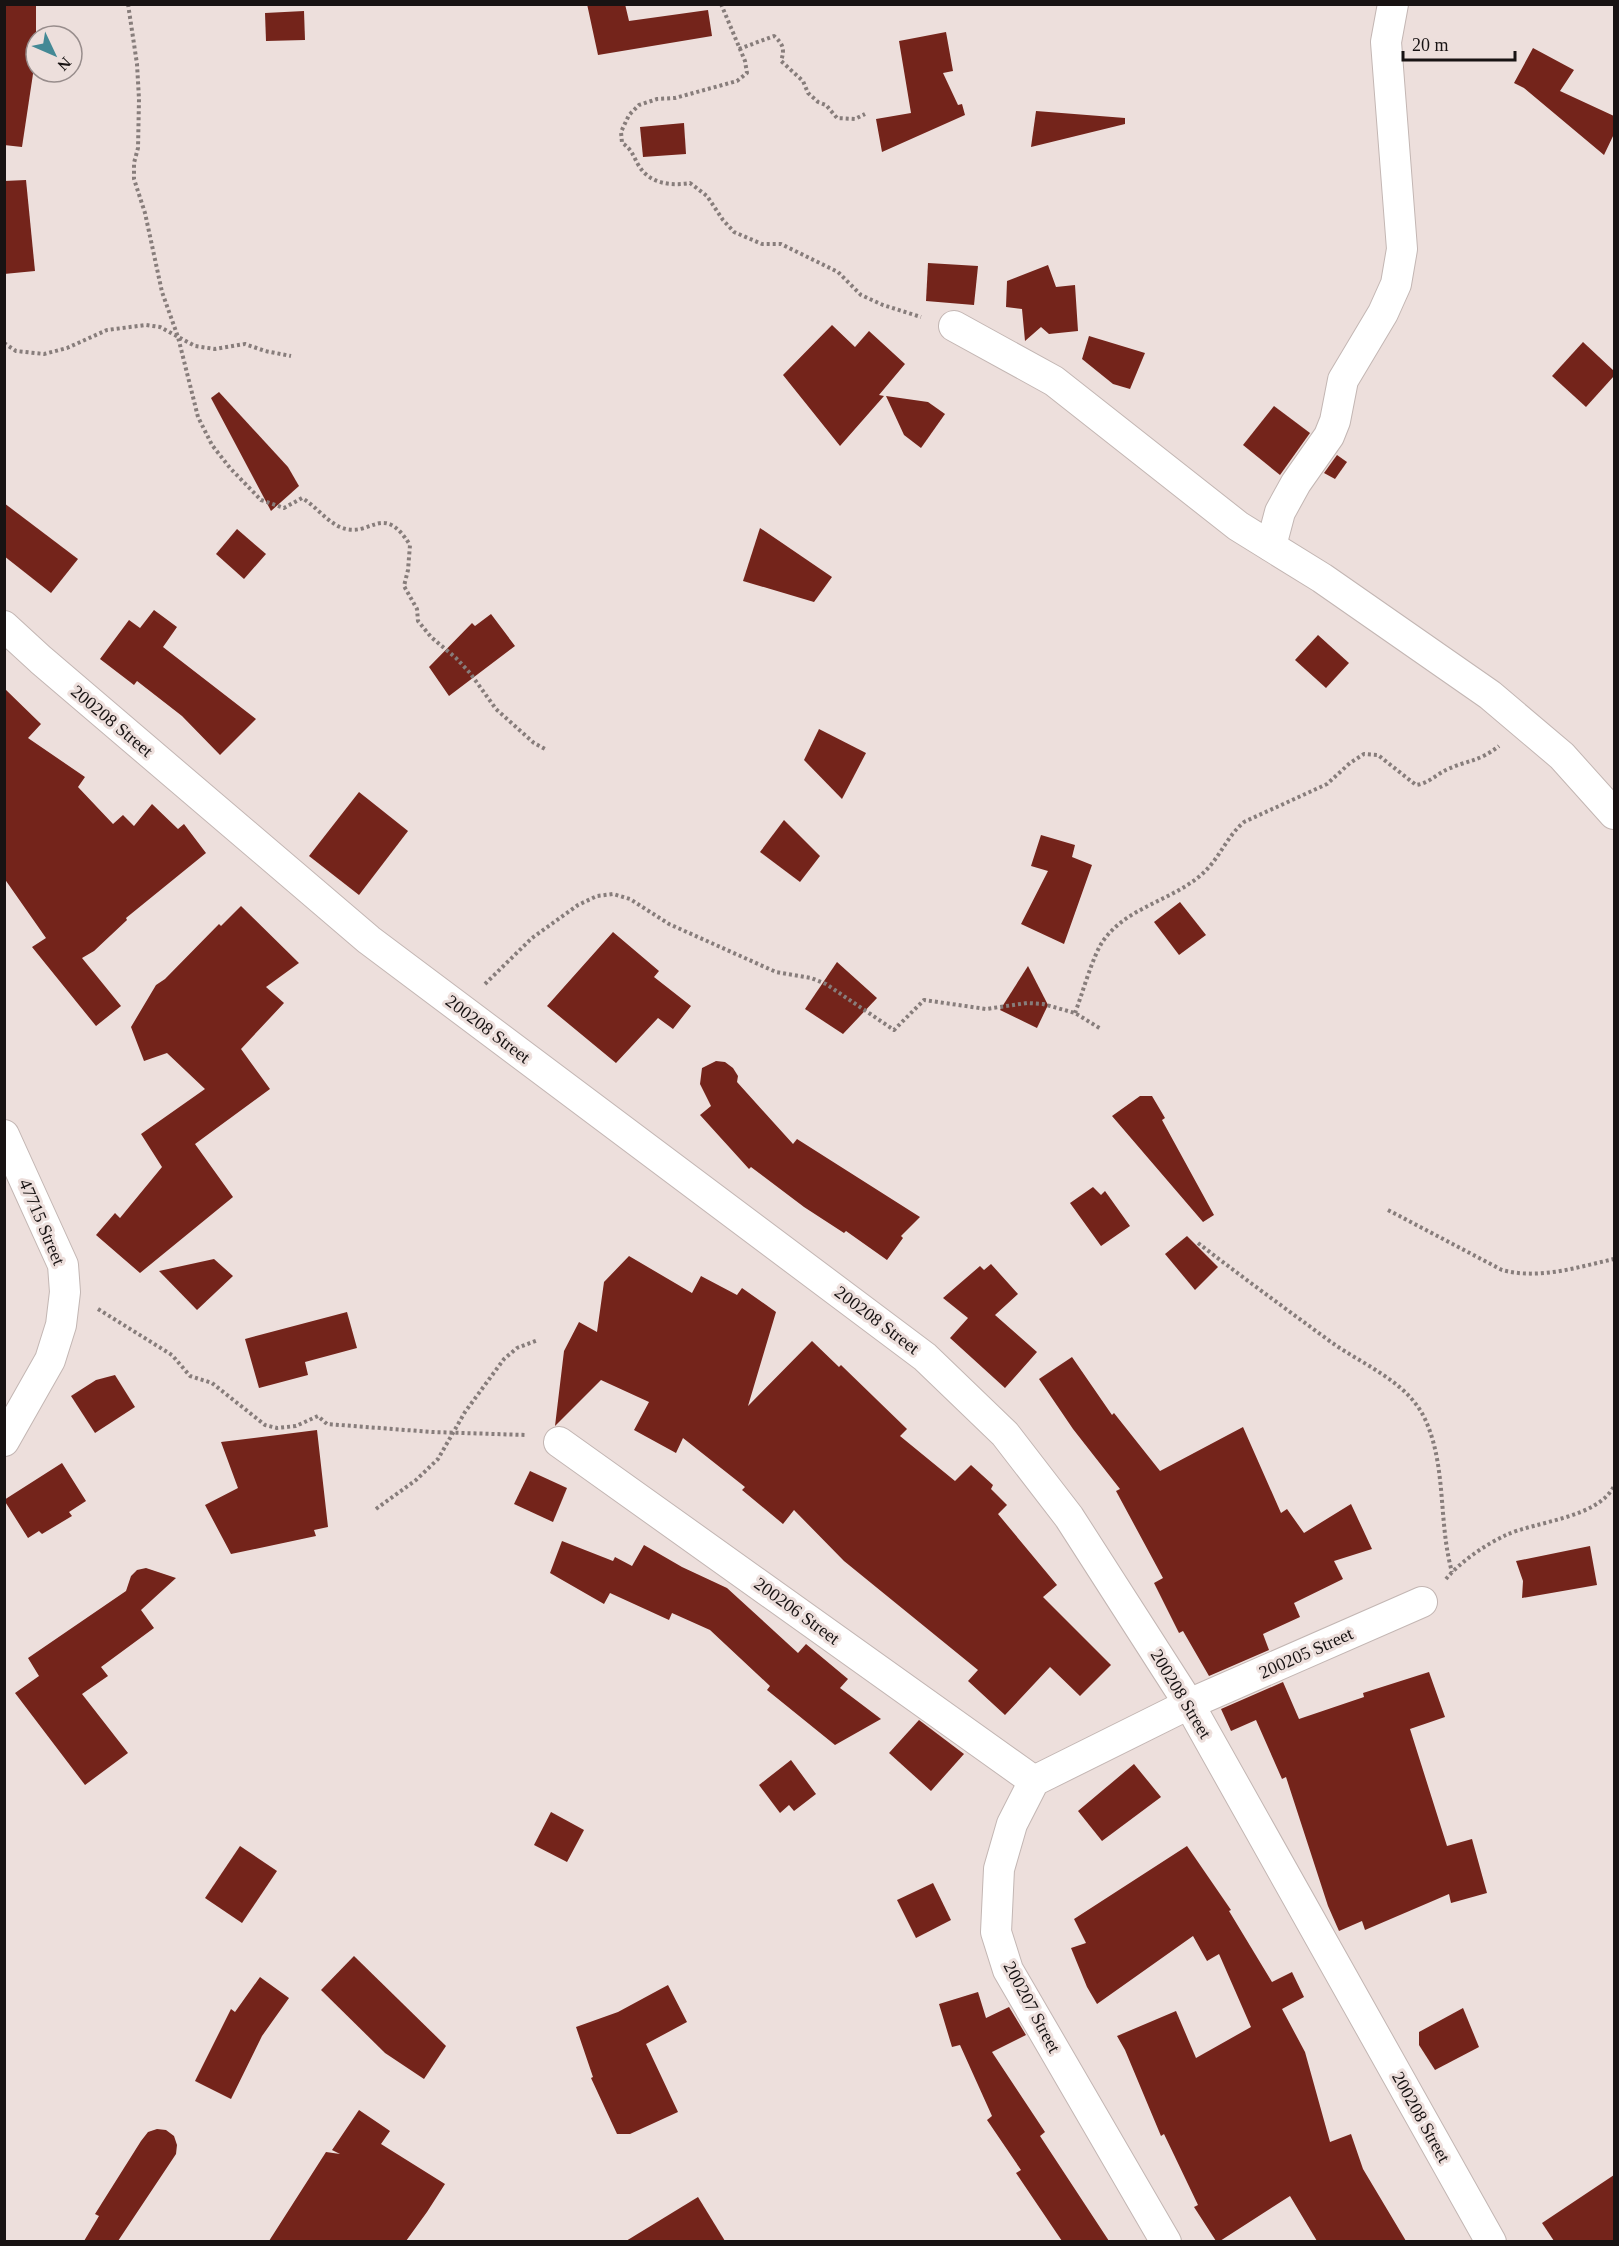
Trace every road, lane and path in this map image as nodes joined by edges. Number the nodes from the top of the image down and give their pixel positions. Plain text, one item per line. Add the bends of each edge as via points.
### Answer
1 (128, 4) edge
2 (721, 4) edge
3 (1392, 4) edge
4 (740, 49) junction
5 (865, 114) dead end
6 (954, 326) joint
7 (178, 337) junction
8 (4, 343) edge
9 (291, 356) dead end
10 (1271, 546) junction
11 (4, 626) edge
12 (1525, 724) junction
13 (545, 749) dead end
14 (1614, 814) edge
15 (460, 1008) junction
16 (1075, 1013) junction
17 (1101, 1029) dead end
18 (4, 1135) edge
19 (1388, 1210) dead end
20 (1198, 1243) dead end
21 (1614, 1260) edge
22 (65, 1292) junction
23 (538, 1340) dead end
24 (454, 1433) junction
25 (4, 1442) edge
26 (559, 1442) joint
27 (1614, 1486) edge
28 (376, 1509) dead end
29 (1452, 1572) junction
30 (1422, 1602) joint
31 (1189, 1704) junction
32 (1034, 1781) junction
33 (1166, 2241) edge
34 (1491, 2241) edge

1 - 7 path via 139,99 134,179 162,292
2 - 4 path
3 - 10 street via 1386,42 1402,249 1396,284 1343,380 1329,436 1280,512
4 - 5 path via 774,36 784,51 781,62 803,81 818,102 837,118 855,119
4 - 6 path via 747,66 742,78 639,105 629,116 621,132 622,143 631,148 644,174 664,184 690,183 707,196 734,232 762,244 781,244 838,273 861,296
6 - 10 street via 1054,381 1238,526
7 - 8 path via 160,327 146,325 107,330 44,354 16,351
7 - 9 path via 195,346 215,349 245,344
7 - 13 path via 198,417 212,445 230,468 261,500 284,508 302,498 340,527 355,530 384,522 395,526 410,544 404,586 417,609 418,621 470,673 496,709
10 - 12 street via 1490,695
11 - 15 street, 200208 Street via 369,940
12 - 14 street via 1563,756
12 - 16 path via 1479,759 1447,769 1422,784 1409,782 1378,754 1364,754 1326,784 1244,822 1201,876 1115,926 1101,942
15 - 16 path via 532,938 578,905 613,894 776,972 826,984 894,1030 924,1000 986,1009 1043,1004
15 - 31 street, 200208 Street via 925,1357 1005,1434 1069,1517
16 - 17 path
18 - 22 street, 47715 Street via 63,1265
19 - 21 path via 1502,1270 1519,1274 1548,1273
20 - 29 path via 1345,1352 1409,1394 1425,1419 1438,1461
22 - 24 path via 172,1355 190,1376 212,1383 265,1425 296,1426 318,1416 327,1424
22 - 25 street, 47715 Street via 61,1326 50,1360
23 - 24 path via 517,1348 504,1359
24 - 26 path via 533,1435
24 - 28 path via 438,1459
26 - 32 street, 200206 Street
27 - 29 path via 1598,1505 1508,1534
29 - 30 path
30 - 31 street, 200205 Street
31 - 32 street
31 - 34 street, 200208 Street
32 - 33 street, 200207 Street via 1012,1824 999,1869 996,1932 1008,1970

